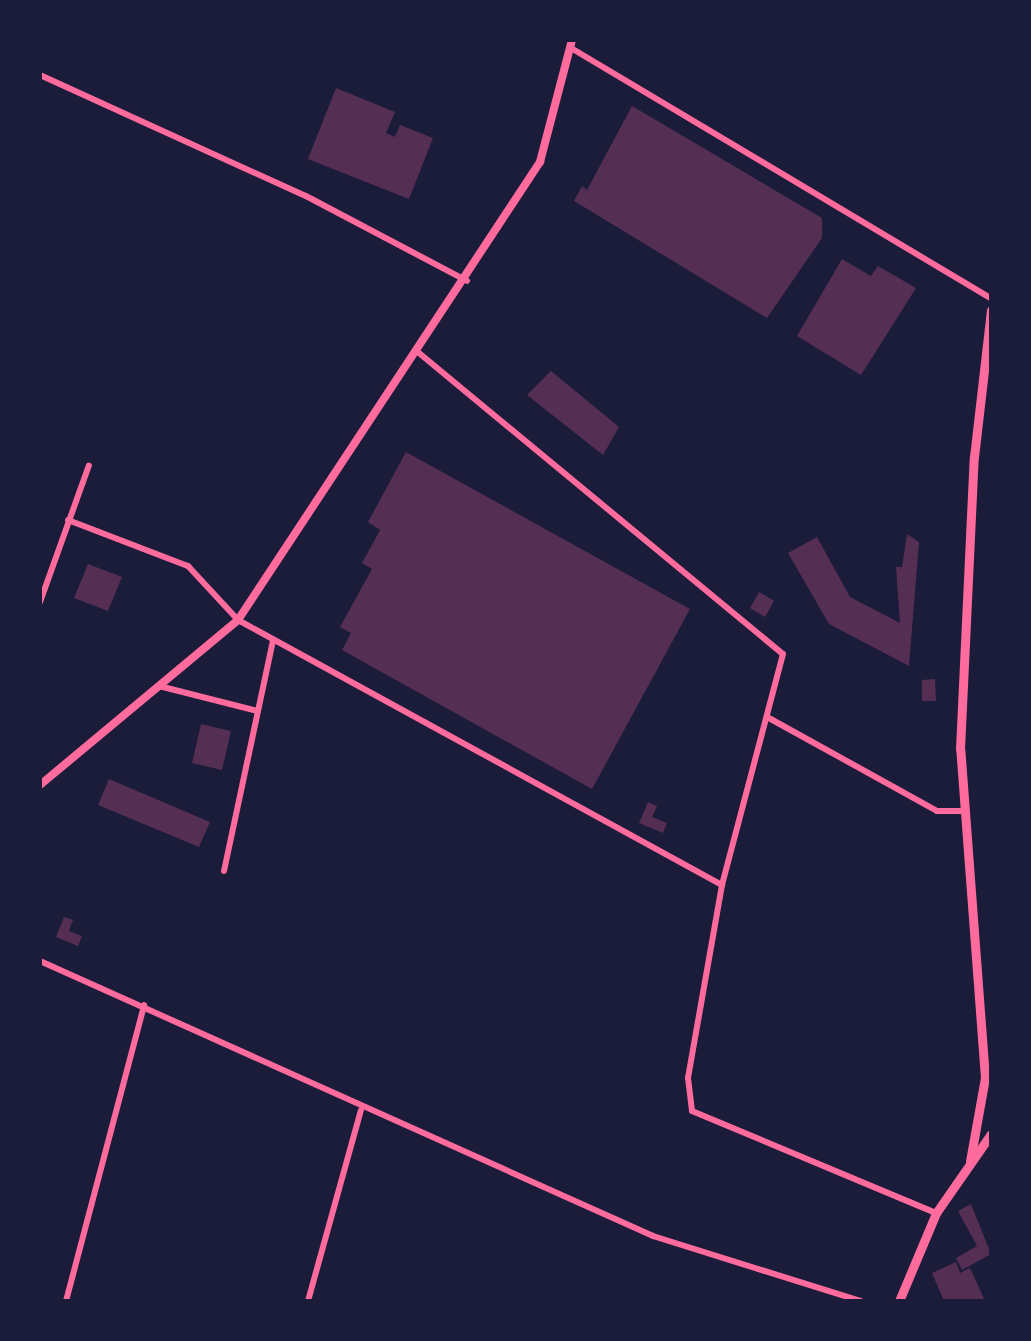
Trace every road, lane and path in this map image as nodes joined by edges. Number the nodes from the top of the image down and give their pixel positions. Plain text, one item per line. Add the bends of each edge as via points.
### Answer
1 (572, 44) edge
2 (40, 75) edge
3 (467, 281) junction
4 (991, 298) edge
5 (991, 310) edge
6 (419, 353) junction
7 (89, 465) dead end
8 (68, 520) junction
9 (40, 602) edge
10 (238, 620) junction
11 (273, 641) junction
12 (159, 686) junction
13 (258, 711) junction
14 (767, 717) junction
15 (40, 785) edge
16 (962, 811) junction
17 (224, 871) dead end
18 (722, 885) junction
19 (40, 961) edge
20 (144, 1005) junction
21 (361, 1110) junction
22 (991, 1134) edge
23 (970, 1161) junction
24 (936, 1213) junction
25 (66, 1301) edge
26 (308, 1301) edge
27 (861, 1301) edge
28 (899, 1301) edge

1 - 3 street via 540,162
1 - 4 street
2 - 3 street via 306,196
3 - 6 street
5 - 16 main road via 964,622
6 - 10 street
6 - 14 street via 783,654
7 - 8 street
8 - 9 street
8 - 10 street via 188,566
10 - 11 street
10 - 12 street
11 - 13 street
11 - 18 street
12 - 13 street
12 - 15 street
13 - 17 street
14 - 16 street via 937,811
14 - 18 street
16 - 23 main road via 985,1078
18 - 24 street via 688,1078 692,1111
19 - 20 street
20 - 21 street
20 - 25 street
21 - 26 street
21 - 27 street via 653,1236
22 - 23 main road
23 - 24 main road
24 - 28 main road

